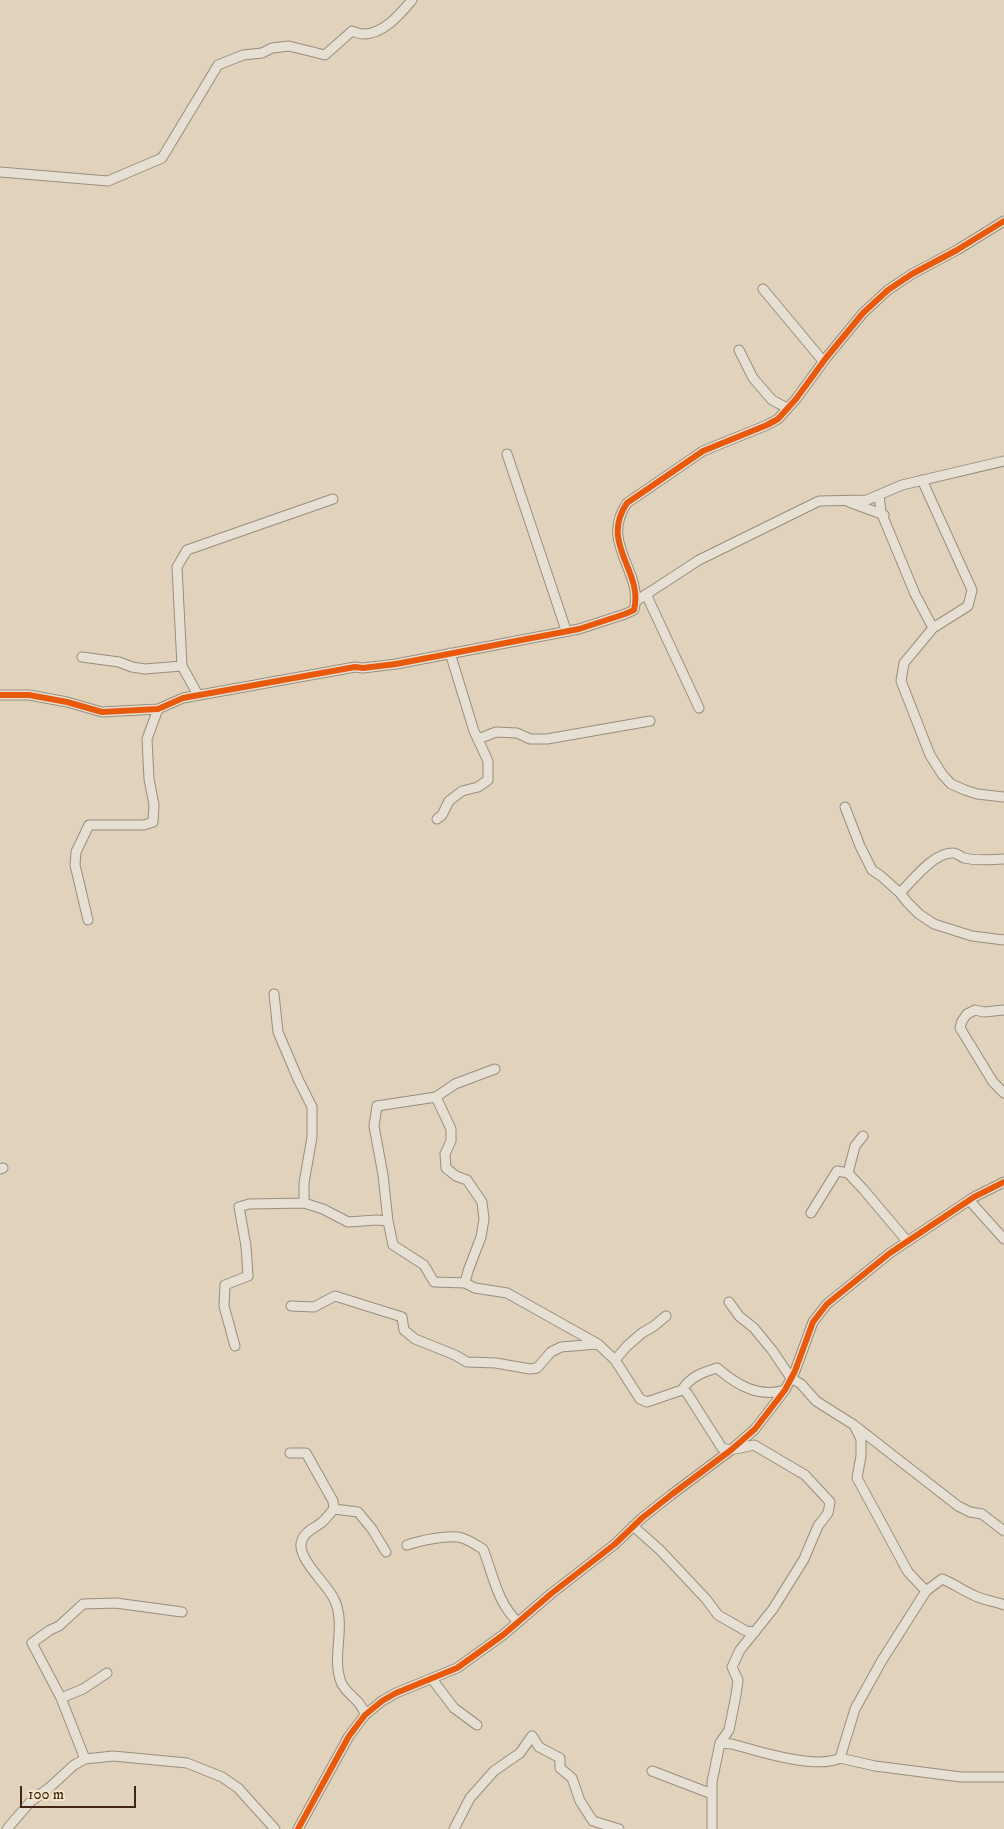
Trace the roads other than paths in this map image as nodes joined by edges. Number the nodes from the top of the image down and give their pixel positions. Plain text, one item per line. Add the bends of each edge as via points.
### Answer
1 (412, 0) edge
2 (0, 172) edge
3 (1004, 222) edge
4 (764, 289) dead end
5 (739, 350) dead end
6 (823, 362) junction
7 (787, 408) junction
8 (507, 454) dead end
9 (1004, 462) edge
10 (922, 480) junction
11 (879, 495) junction
12 (333, 499) dead end
13 (845, 501) junction
14 (884, 516) junction
15 (646, 594) junction
16 (636, 601) junction
17 (933, 628) junction
18 (566, 630) junction
19 (450, 653) junction
20 (82, 657) dead end
21 (182, 666) junction
22 (198, 695) junction
23 (0, 696) edge
24 (699, 708) dead end
25 (158, 709) junction
26 (650, 720) dead end
27 (478, 739) junction
28 (1004, 797) edge
29 (845, 807) dead end
30 (437, 819) dead end
31 (1004, 859) edge
32 (900, 893) junction
33 (88, 920) dead end
34 (1004, 940) edge
35 (274, 994) dead end
36 (1004, 1010) edge
37 (495, 1069) dead end
38 (1004, 1092) edge
39 (436, 1097) junction
40 (862, 1136) dead end
41 (848, 1173) junction
42 (1004, 1182) edge
43 (969, 1200) junction
44 (304, 1203) junction
45 (811, 1213) dead end
46 (388, 1221) junction
47 (1004, 1239) edge
48 (908, 1241) junction
49 (465, 1283) junction
50 (729, 1302) dead end
51 (291, 1306) dead end
52 (666, 1316) dead end
53 (598, 1344) junction
54 (235, 1346) dead end
55 (616, 1360) junction
56 (791, 1378) junction
57 (682, 1390) junction
58 (785, 1390) junction
59 (854, 1425) junction
60 (731, 1450) junction
61 (290, 1453) dead end
62 (334, 1509) junction
63 (634, 1526) junction
64 (1004, 1531) edge
65 (407, 1546) dead end
66 (386, 1552) dead end
67 (926, 1591) junction
68 (1004, 1605) edge
69 (182, 1612) dead end
70 (518, 1622) junction
71 (755, 1632) junction
72 (107, 1673) dead end
73 (432, 1679) junction
74 (61, 1698) junction
75 (365, 1715) junction
76 (477, 1725) dead end
77 (720, 1743) junction
78 (840, 1758) junction
79 (85, 1759) junction
80 (652, 1771) dead end
81 (1004, 1777) edge
82 (712, 1794) junction
83 (7, 1829) edge
84 (275, 1829) edge
85 (298, 1829) edge
86 (454, 1829) edge
87 (619, 1829) edge
88 (712, 1829) edge

1 - 2 street via 397,18 380,30 363,34 352,31 325,55 289,46 272,48 262,54 243,55 218,66 162,158 108,181
3 - 6 street via 888,290 863,313
4 - 6 street
5 - 7 street via 753,378 772,400
6 - 7 street
7 - 16 street via 767,426 703,452 627,504 618,522 618,537
8 - 18 street
9 - 10 street
10 - 11 street
10 - 17 street via 972,590 968,606
11 - 13 street via 867,500
11 - 14 street
12 - 21 street via 187,550 177,567
13 - 14 street
13 - 15 street via 819,501 699,560
14 - 17 street via 915,594
15 - 16 street
15 - 24 street
16 - 18 street via 634,610 625,614
17 - 28 street via 904,663 901,681 930,755 951,784 977,794
18 - 19 street
19 - 22 street
19 - 27 street
20 - 21 street via 145,669
21 - 22 street
22 - 25 street
23 - 25 street via 29,695 102,712
25 - 33 street via 148,739 153,822 144,825 89,825 76,852 75,865
26 - 27 street via 547,739 496,732
27 - 30 street via 488,761 488,780 478,787 462,791
29 - 32 street via 872,870
31 - 32 street via 964,858 953,853 939,857
32 - 34 street via 934,924 972,936
35 - 44 street via 278,1032 312,1107
36 - 38 street via 975,1010 967,1014 960,1028 993,1082
37 - 39 street via 455,1084
39 - 46 street via 378,1106 374,1126
39 - 49 street via 450,1130 446,1168 467,1180 482,1202 481,1237
40 - 41 street via 855,1146
41 - 45 street via 837,1171
41 - 48 street
42 - 43 street
43 - 47 street
43 - 48 street
44 - 46 street via 348,1222
44 - 54 street via 239,1207 248,1276 225,1284 224,1306
46 - 49 street via 393,1245 424,1265 434,1282
48 - 56 street via 828,1304 813,1322
49 - 53 street via 475,1288 508,1293
50 - 56 street via 772,1350
51 - 53 street via 314,1308 335,1296 402,1317 404,1330 415,1339 468,1362 530,1369 537,1368 551,1352 561,1348
52 - 55 street via 634,1339
53 - 55 street
55 - 57 street via 640,1399 647,1402
56 - 58 street
56 - 59 street via 816,1401
57 - 58 street via 690,1380 717,1368 732,1380 757,1392 774,1394
57 - 60 street via 722,1448
58 - 60 street via 755,1429
59 - 64 street via 958,1506 982,1514
59 - 67 street via 860,1438 857,1478 908,1572
60 - 63 street
60 - 71 street via 754,1445 805,1475 830,1502 828,1513 818,1526 804,1558
61 - 62 street via 306,1453 334,1501
62 - 66 street via 358,1512
62 - 75 street via 323,1522 307,1532 301,1544 303,1556 335,1601 341,1683 362,1706
63 - 70 street
63 - 71 street via 718,1615 746,1631
65 - 70 street via 461,1537 483,1549 500,1599
67 - 68 street via 942,1579 975,1597
67 - 78 street via 856,1709
69 - 74 street via 116,1603 83,1604 59,1626 32,1643
70 - 73 street via 457,1668
71 - 77 street via 740,1650 732,1667 738,1680 736,1695 730,1730
72 - 74 street via 83,1689
73 - 75 street via 396,1693
73 - 76 street via 454,1708
74 - 79 street
75 - 85 street via 349,1736
77 - 78 street via 816,1762
77 - 82 street
78 - 81 street via 874,1766 961,1777
79 - 83 street via 31,1801
79 - 84 street via 113,1756 187,1764 207,1770 238,1788
80 - 82 street
82 - 88 street
86 - 87 street via 470,1798 494,1771 520,1753 532,1736 539,1747 560,1758 560,1768 572,1778 580,1801 593,1821

